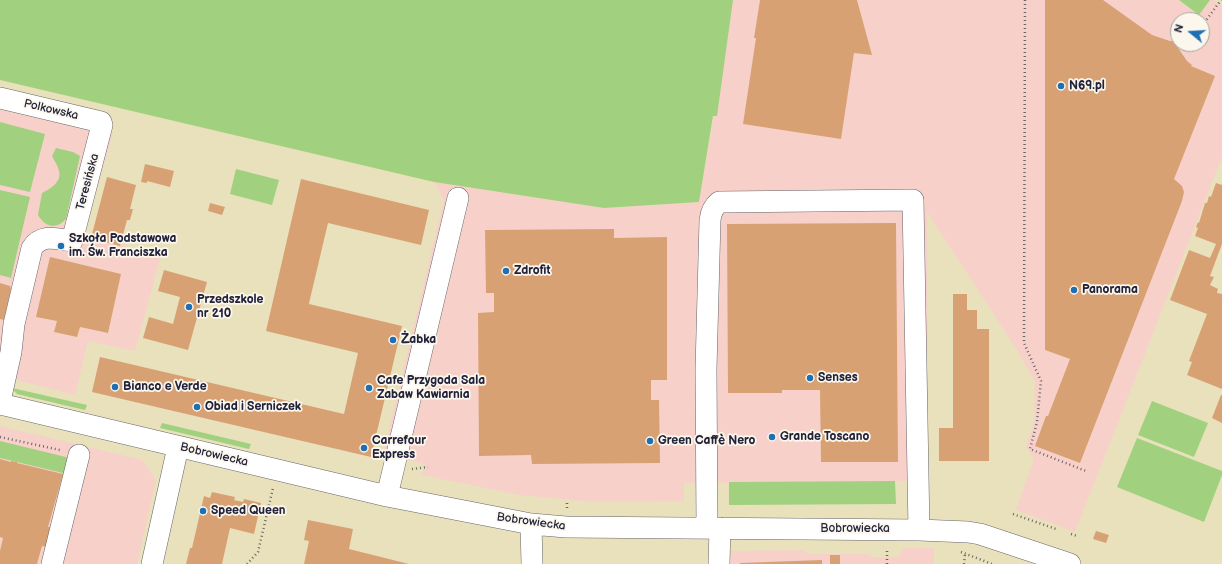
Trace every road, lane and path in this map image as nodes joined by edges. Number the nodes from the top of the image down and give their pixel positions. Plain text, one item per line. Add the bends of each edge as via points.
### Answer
1 (1025, 0) edge
2 (1221, 0) edge
3 (1210, 15) edge
4 (0, 98) edge
5 (101, 122) joint
6 (458, 198) dead end
7 (6, 351) edge
8 (0, 402) edge
9 (0, 437) edge
10 (178, 447) junction
11 (80, 455) joint
12 (428, 468) dead end
13 (410, 469) dead end
14 (1086, 471) dead end
15 (273, 488) dead end
16 (387, 496) junction
17 (1013, 514) dead end
18 (531, 524) junction
19 (713, 528) junction
20 (1056, 529) dead end
21 (919, 530) junction
22 (1071, 534) dead end
23 (1077, 536) dead end
24 (888, 546) dead end
25 (957, 551) dead end
26 (965, 554) junction
27 (52, 564) edge
28 (152, 564) edge
29 (246, 564) edge
30 (532, 564) edge
31 (719, 564) edge
32 (887, 564) edge
33 (964, 564) edge
34 (992, 564) edge
35 (1070, 564) edge

1 - 14 path via 1024,343 1040,381 1038,422 1030,449
2 - 3 path
4 - 5 street, Polkowska
5 - 7 street, Teresińska via 101,134 72,241 46,238 36,242 32,248
6 - 16 street
7 - 8 street
8 - 10 street, Bobrowiecka
9 - 11 path
10 - 16 street, Bobrowiecka
10 - 28 street
11 - 27 street
12 - 13 path
15 - 29 path via 258,552
16 - 18 street, Bobrowiecka
17 - 20 path
18 - 19 street, Bobrowiecka via 566,527
18 - 30 street
19 - 21 street, Bobrowiecka
19 - 21 street via 706,368 710,220 715,205 719,202 913,200
19 - 31 street
21 - 35 street, Bobrowiecka via 980,534
22 - 23 path
24 - 32 path
25 - 26 path
26 - 33 path
26 - 34 path

